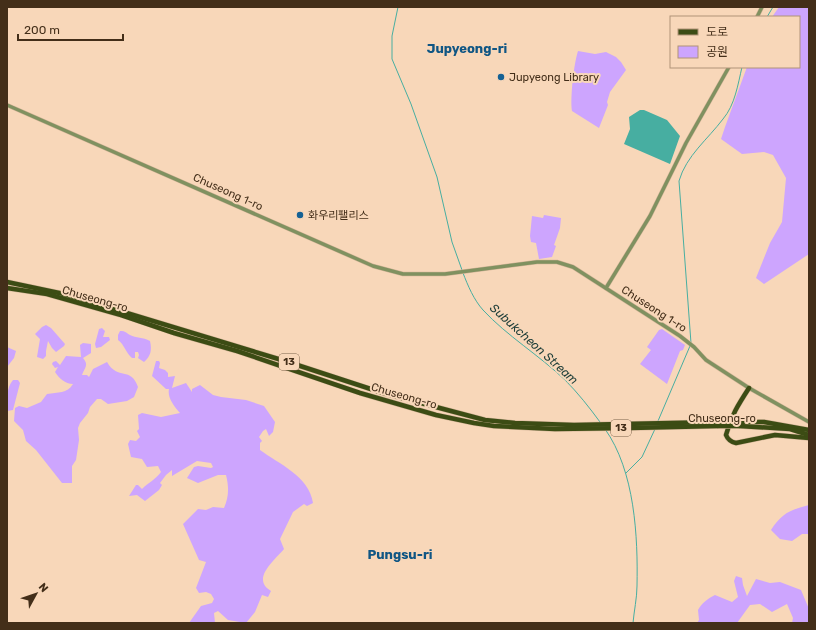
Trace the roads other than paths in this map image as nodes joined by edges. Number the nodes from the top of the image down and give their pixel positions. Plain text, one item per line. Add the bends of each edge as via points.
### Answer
1 (762, 7) edge
2 (758, 16) edge
3 (728, 68) edge
4 (7, 105) edge
5 (9, 282) edge
6 (7, 288) edge
7 (606, 288) junction
8 (749, 388) junction
9 (809, 422) edge
10 (740, 424) junction
11 (574, 427) junction
12 (809, 430) edge
13 (809, 436) edge

1 - 2 street
3 - 7 street via 686,143 650,216
4 - 7 street, Chuseong 1-ro via 373,266 403,274 446,274 537,262 557,262 573,267
5 - 11 main road, Chuseong-ro / 13 via 71,296 383,393 460,414 485,420
6 - 11 main road, Chuseong-ro / 13 via 46,294 121,315 360,393 436,415 494,426
7 - 8 street, Chuseong 1-ro via 692,345 706,360
8 - 9 street, Chuseong 1-ro
8 - 13 main road via 730,420 726,435 728,439 736,443 775,435
10 - 11 main road, Chuseong-ro / 13, bridge
10 - 12 main road, Chuseong-ro / 13 via 764,422
10 - 13 main road, Chuseong-ro / 13 via 790,429

